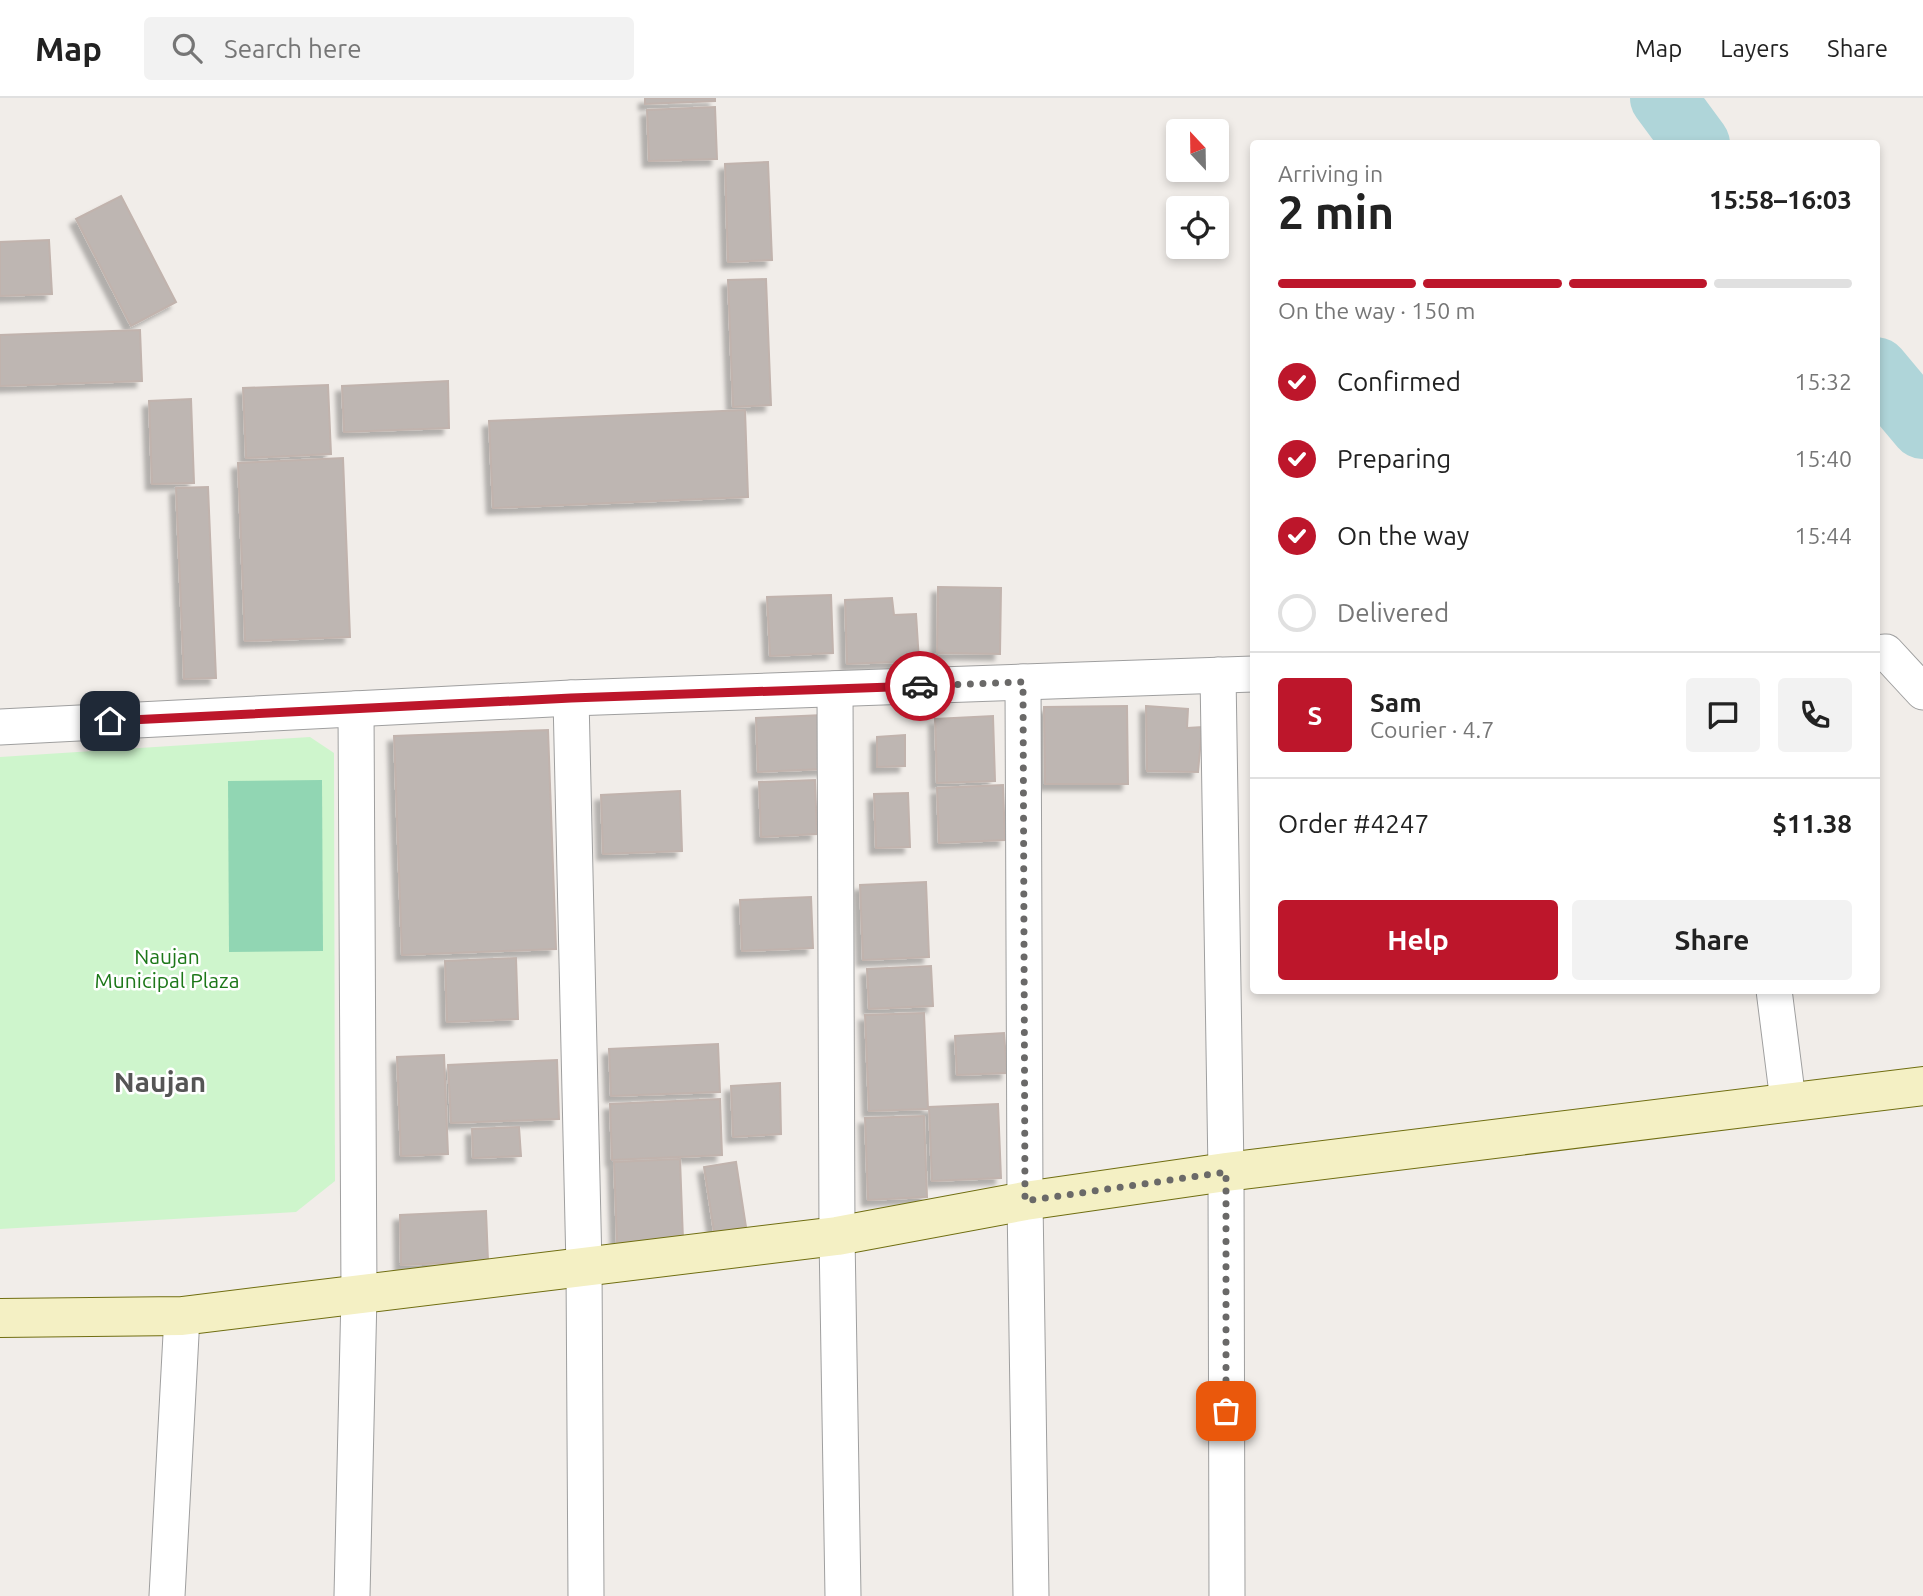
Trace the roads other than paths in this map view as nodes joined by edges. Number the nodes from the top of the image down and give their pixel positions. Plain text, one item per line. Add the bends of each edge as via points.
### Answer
1 (1880, 650) edge
2 (1250, 674) edge
3 (1218, 675) junction
4 (1023, 682) junction
5 (835, 689) junction
6 (1923, 692) edge
7 (571, 698) junction
8 (356, 709) junction
9 (0, 727) edge
10 (1775, 994) edge
11 (1923, 1086) edge
12 (1788, 1101) junction
13 (1226, 1172) junction
14 (1025, 1201) junction
15 (837, 1236) junction
16 (584, 1267) junction
17 (359, 1295) junction
18 (182, 1317) junction
19 (0, 1318) edge
20 (167, 1596) edge
21 (352, 1596) edge
22 (586, 1596) edge
23 (843, 1596) edge
24 (1031, 1596) edge
25 (1227, 1596) edge

1 - 6 street
2 - 3 street
3 - 4 street
3 - 13 street
4 - 5 street
4 - 14 street
5 - 7 street
5 - 15 street
7 - 8 street
7 - 16 street
8 - 9 street
8 - 17 street
10 - 12 street
11 - 12 street
12 - 13 street
13 - 14 street
13 - 25 street
14 - 15 street
14 - 24 street
15 - 16 street
15 - 23 street
16 - 17 street
16 - 22 street
17 - 18 street
17 - 21 street
18 - 19 street
18 - 20 street

